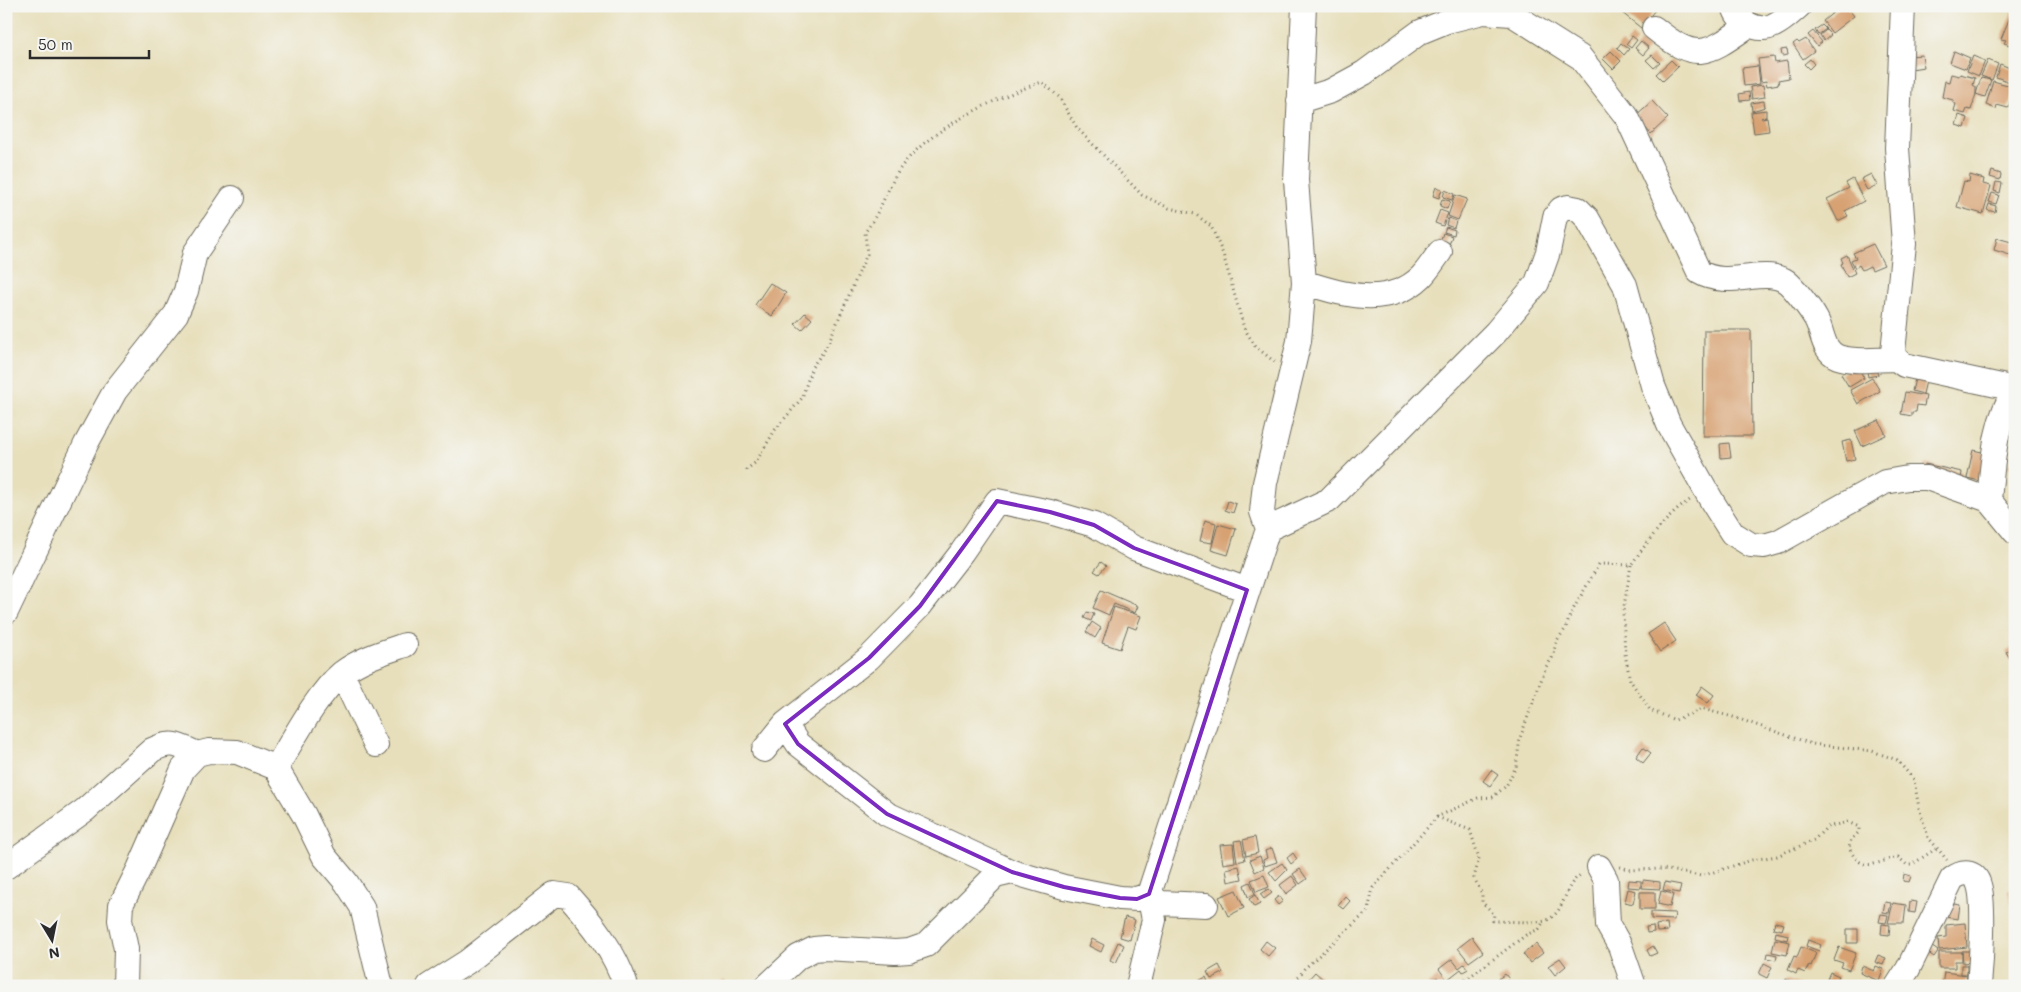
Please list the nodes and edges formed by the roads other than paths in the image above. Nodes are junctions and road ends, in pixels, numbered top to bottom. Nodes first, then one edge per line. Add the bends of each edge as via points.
1 (1304, 6) edge
2 (1734, 6) edge
3 (1799, 6) edge
4 (1903, 6) edge
5 (1749, 25) junction
6 (1654, 28) dead end
7 (1299, 101) junction
8 (232, 198) dead end
9 (1440, 252) dead end
10 (1304, 282) junction
11 (1896, 360) junction
12 (2015, 390) edge
13 (2001, 510) edge
14 (1268, 529) junction
15 (2015, 532) edge
16 (1247, 590) junction
17 (6, 612) edge
18 (405, 645) dead end
19 (342, 674) junction
20 (785, 724) junction
21 (376, 745) dead end
22 (764, 750) dead end
23 (197, 754) junction
24 (276, 768) junction
25 (6, 867) edge
26 (1599, 867) road end
27 (1012, 872) junction
28 (1149, 894) junction
29 (1206, 905) dead end
30 (125, 986) edge
31 (381, 986) edge
32 (430, 986) edge
33 (626, 986) edge
34 (767, 986) edge
35 (1138, 986) edge
36 (1634, 986) edge
37 (1897, 986) edge
38 (1979, 986) edge

1 - 7 street
2 - 5 street via 1736,16
3 - 5 street via 1772,26
4 - 11 street via 1897,148 1904,244 1894,352
5 - 6 street via 1717,47 1696,52 1676,45
7 - 10 street via 1296,180
7 - 11 street via 1331,91 1364,73 1420,32 1446,21 1483,12 1512,14 1580,57 1627,116 1699,272 1710,279 1777,277 1787,281 1816,320 1827,349 1838,357
8 - 17 street via 195,253 186,291 176,314 105,409
9 - 10 street via 1421,278 1393,294 1338,293
10 - 14 street via 1299,342 1265,483 1262,512
11 - 12 street via 1904,365
12 - 13 street via 2000,422
13 - 14 street via 1927,478 1885,482 1795,533 1764,546 1751,545 1732,533 1669,425 1653,386 1625,285 1588,218 1578,209 1568,207 1561,209 1555,217 1537,284 1496,332 1335,495
13 - 15 street
14 - 16 street
16 - 20 street via 1134,548 1094,525 997,501 920,606 869,658
16 - 28 street
18 - 19 street via 366,660
19 - 21 street
19 - 24 street via 304,721
20 - 22 street
20 - 27 street via 798,744 887,814
23 - 24 street via 237,752
23 - 25 street via 174,744 152,750 85,810
23 - 30 street via 182,769 121,905 120,920 126,950
24 - 31 street via 324,856 362,907
26 - 36 street via 1606,880 1608,925 1620,946
27 - 28 street via 1120,898 1137,899
27 - 34 street via 995,876 926,945 894,952 814,949 798,957
28 - 29 street via 1160,903
28 - 35 street via 1154,920
32 - 33 street via 467,962 554,894 562,894 568,896 598,930 619,964
37 - 38 street via 1945,892 1958,874 1972,874 1981,894

